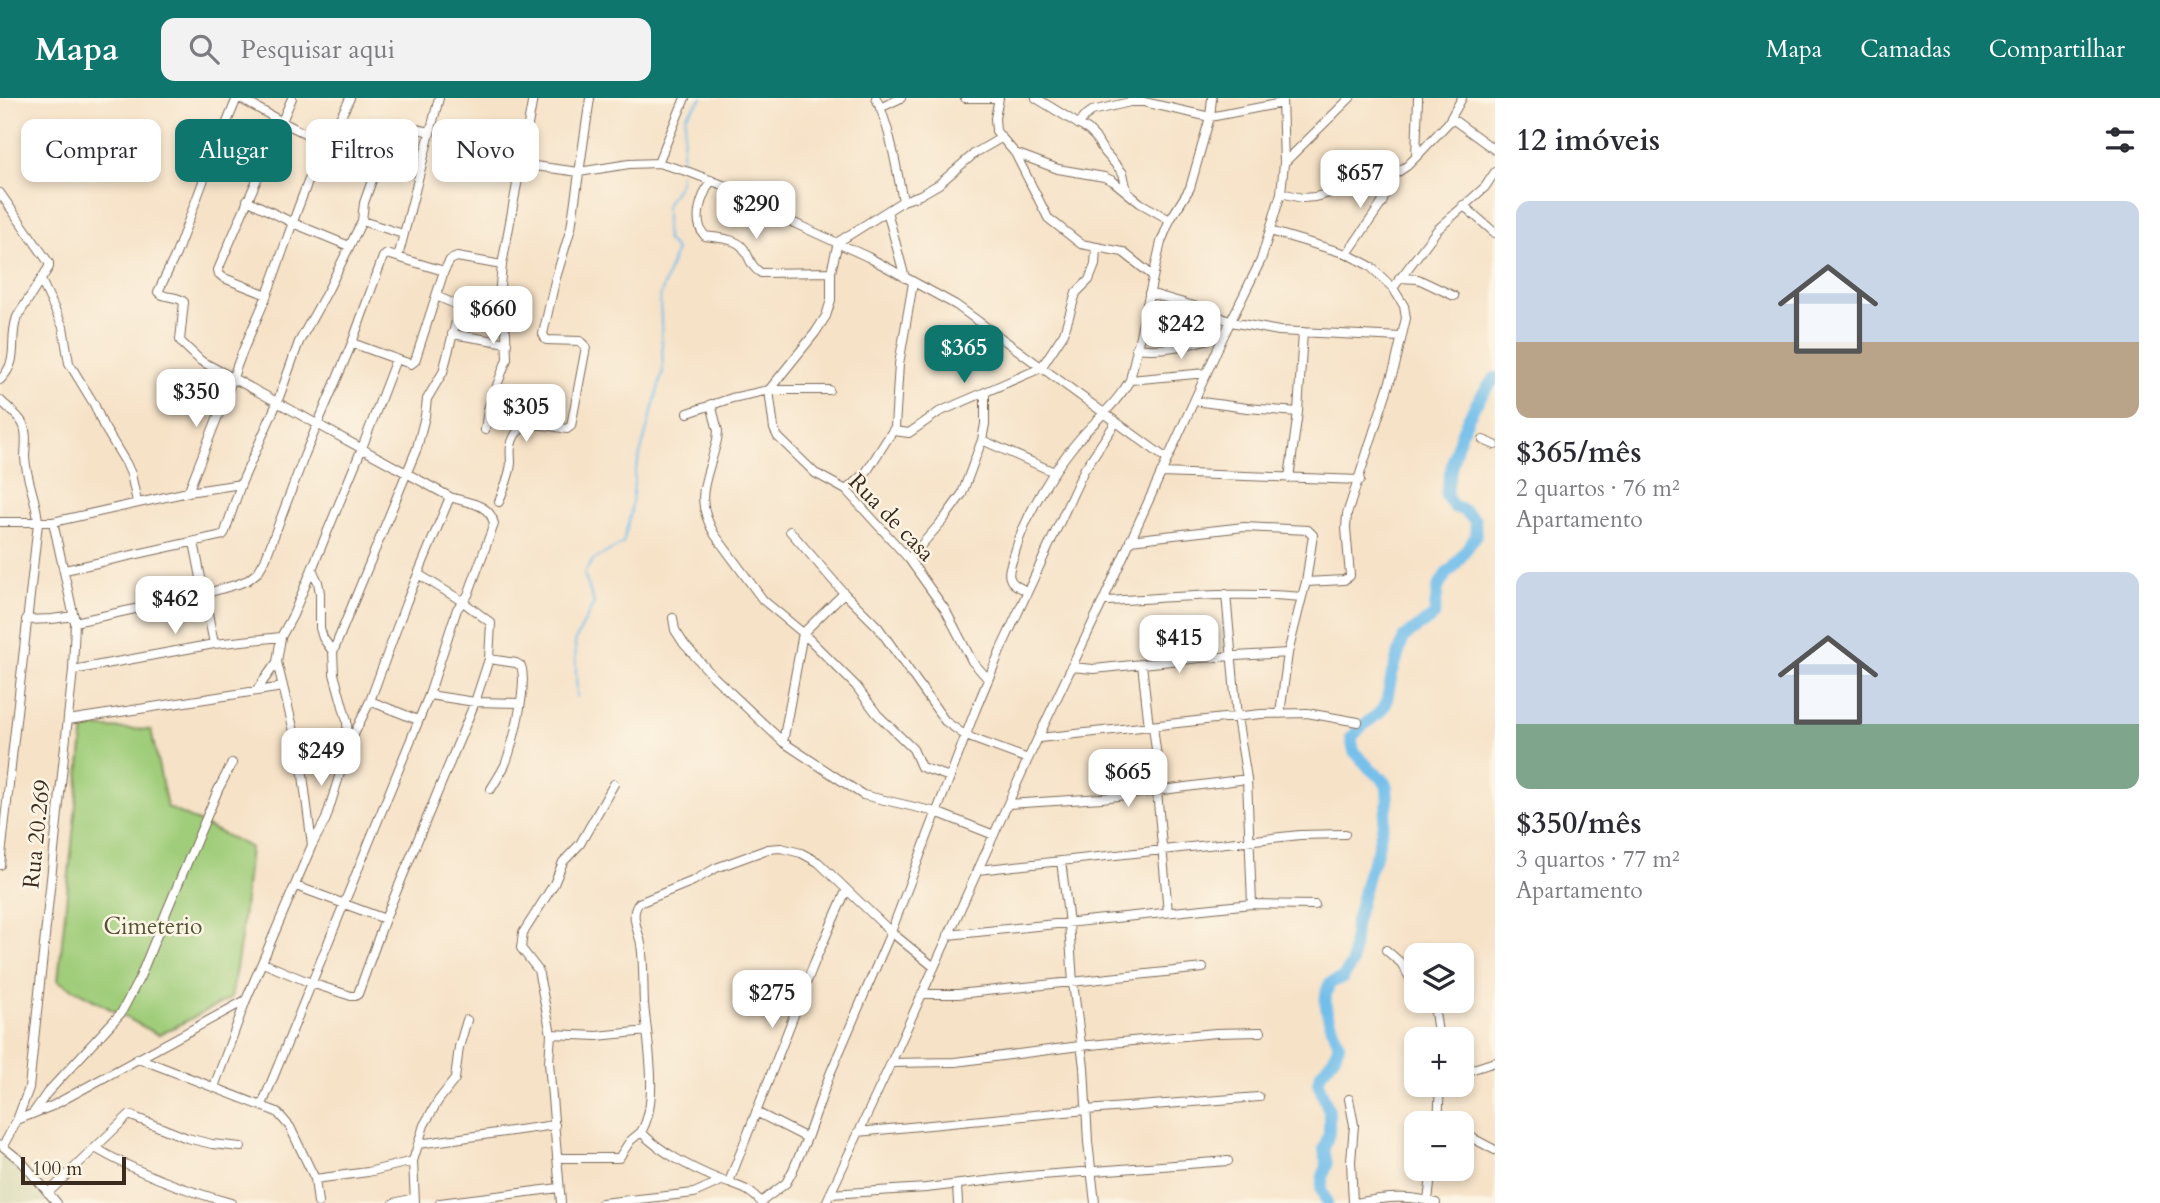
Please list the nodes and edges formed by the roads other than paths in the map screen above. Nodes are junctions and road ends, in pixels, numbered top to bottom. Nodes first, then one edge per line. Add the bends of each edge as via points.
1 (292, 98) edge
2 (350, 98) edge
3 (439, 98) edge
4 (533, 98) edge
5 (590, 98) edge
6 (685, 98) edge
7 (876, 98) edge
8 (901, 98) edge
9 (965, 98) edge
10 (998, 98) edge
11 (1212, 98) edge
12 (1350, 98) edge
13 (1418, 98) edge
14 (1462, 98) edge
15 (236, 99) edge
16 (1041, 99) edge
17 (1282, 100) edge
18 (880, 108) junction
19 (1210, 117) junction
20 (1451, 118) junction
21 (280, 119) edge
22 (282, 119) edge
23 (341, 119) edge
24 (529, 119) edge
25 (1079, 125) junction
26 (418, 131) edge
27 (430, 132) junction
28 (1001, 138) junction
29 (1495, 149) edge
30 (1015, 153) junction
31 (1416, 157) junction
32 (658, 163) junction
33 (1284, 163) junction
34 (539, 167) edge
35 (579, 172) junction
36 (1495, 172) edge
37 (1392, 176) junction
38 (711, 180) junction
39 (255, 182) edge
40 (309, 182) edge
41 (371, 182) edge
42 (517, 182) edge
43 (1128, 191) junction
44 (0, 193) edge
45 (1281, 193) junction
46 (247, 200) junction
47 (903, 201) junction
48 (1463, 205) junction
49 (887, 211) junction
50 (1170, 220) junction
51 (362, 221) junction
52 (293, 223) junction
53 (1269, 232) junction
54 (1495, 233) edge
55 (403, 234) junction
56 (838, 242) junction
57 (349, 246) junction
58 (1096, 248) junction
59 (1347, 254) junction
60 (398, 257) junction
61 (502, 265) junction
62 (444, 271) junction
63 (831, 272) junction
64 (1153, 276) junction
65 (905, 278) junction
66 (1399, 278) junction
67 (41, 280) junction
68 (913, 283) junction
69 (1393, 288) junction
70 (1149, 293) junction
71 (267, 295) junction
72 (436, 296) junction
73 (1454, 296) dead end
74 (1231, 323) junction
75 (1303, 332) junction
76 (452, 334) junction
77 (1224, 335) junction
78 (1401, 337) junction
79 (352, 343) junction
80 (507, 343) junction
81 (1136, 348) junction
82 (396, 359) junction
83 (1041, 368) junction
84 (1206, 373) junction
85 (233, 378) junction
86 (0, 380) edge
87 (1130, 380) junction
88 (769, 390) junction
89 (829, 390) dead end
90 (985, 392) junction
91 (0, 400) edge
92 (1194, 401) junction
93 (277, 403) junction
94 (711, 404) junction
95 (1298, 412) junction
96 (688, 413) dead end
97 (1105, 414) junction
98 (1116, 422) junction
99 (318, 426) junction
100 (485, 430) dead end
101 (894, 431) junction
102 (982, 440) junction
103 (1483, 440) dead end
104 (1495, 445) edge
105 (362, 448) junction
106 (1167, 459) junction
107 (1054, 472) junction
108 (406, 473) junction
109 (1161, 473) junction
110 (1289, 478) junction
111 (1360, 480) junction
112 (242, 484) junction
113 (846, 490) junction
114 (188, 492) junction
115 (450, 497) junction
116 (137, 502) junction
117 (499, 502) dead end
118 (0, 522) edge
119 (53, 522) junction
120 (38, 523) junction
121 (790, 531) dead end
122 (1130, 540) junction
123 (194, 542) junction
124 (909, 559) junction
125 (312, 569) junction
126 (65, 570) junction
127 (418, 574) junction
128 (1306, 582) junction
129 (1027, 591) junction
130 (844, 593) junction
131 (204, 594) junction
132 (1226, 594) junction
133 (1302, 597) junction
134 (462, 601) junction
135 (1103, 601) junction
136 (673, 618) dead end
137 (74, 619) junction
138 (26, 620) junction
139 (803, 633) junction
140 (281, 637) junction
141 (214, 644) junction
142 (333, 652) junction
143 (1288, 653) junction
144 (1231, 656) junction
145 (489, 659) junction
146 (277, 662) junction
147 (1143, 664) junction
148 (1071, 667) junction
149 (73, 670) junction
150 (988, 679) junction
151 (283, 687) junction
152 (256, 691) junction
153 (429, 695) junction
154 (370, 701) junction
155 (475, 702) junction
156 (520, 704) junction
157 (1280, 714) junction
158 (1237, 716) junction
159 (68, 720) junction
160 (418, 720) junction
161 (1358, 722) dead end
162 (1151, 726) junction
163 (965, 736) junction
164 (1038, 738) junction
165 (783, 742) junction
166 (348, 747) junction
167 (1028, 759) junction
168 (232, 763) dead end
169 (950, 777) junction
170 (1247, 779) junction
171 (614, 784) dead end
172 (491, 789) dead end
173 (1159, 791) junction
174 (1008, 804) junction
175 (936, 812) junction
176 (1345, 834) dead end
177 (994, 835) junction
178 (1249, 841) junction
179 (312, 845) junction
180 (1163, 850) junction
181 (1061, 861) junction
182 (0, 865) edge
183 (978, 870) junction
184 (296, 887) junction
185 (846, 891) junction
186 (344, 902) junction
187 (1252, 904) junction
188 (1315, 905) dead end
189 (1168, 912) junction
190 (385, 919) junction
191 (1069, 923) junction
192 (891, 932) junction
193 (948, 935) junction
194 (1386, 950) dead end
195 (263, 963) junction
196 (934, 967) junction
197 (1203, 968) dead end
198 (1404, 969) edge
199 (311, 983) junction
200 (1073, 983) junction
201 (922, 994) junction
202 (246, 1000) junction
203 (467, 1020) dead end
204 (647, 1031) junction
205 (1261, 1032) dead end
206 (551, 1034) junction
207 (1080, 1045) junction
208 (138, 1059) junction
209 (1495, 1062) edge
210 (891, 1063) junction
211 (1474, 1069) edge
212 (214, 1087) junction
213 (1259, 1097) dead end
214 (1349, 1099) dead end
215 (262, 1105) junction
216 (1086, 1110) junction
217 (756, 1112) junction
218 (33, 1114) junction
219 (17, 1120) junction
220 (555, 1125) junction
221 (642, 1132) junction
222 (858, 1132) junction
223 (807, 1138) junction
224 (1474, 1139) edge
225 (418, 1144) junction
226 (1, 1145) edge
227 (241, 1147) dead end
228 (94, 1148) junction
229 (1495, 1150) edge
230 (558, 1158) junction
231 (413, 1160) junction
232 (1228, 1161) dead end
233 (1092, 1172) junction
234 (315, 1179) junction
235 (724, 1181) junction
236 (1432, 1181) edge
237 (957, 1185) junction
238 (559, 1188) junction
239 (48, 1193) junction
240 (830, 1194) junction
241 (415, 1200) edge
242 (677, 1200) edge
243 (761, 1202) edge
244 (1432, 1202) edge
245 (57, 1203) edge
246 (231, 1203) edge
247 (318, 1203) edge
248 (394, 1203) edge
249 (440, 1203) edge
250 (561, 1203) edge
251 (602, 1203) edge
252 (826, 1203) edge
253 (958, 1203) edge
254 (1095, 1203) edge
255 (1354, 1203) edge

1 - 22 street
2 - 23 street
3 - 27 street
4 - 24 street
5 - 35 street
6 - 32 street
7 - 18 street
8 - 18 street
9 - 10 street
10 - 28 street via 995,118
11 - 19 street
12 - 33 street
13 - 31 street
14 - 20 street
15 - 21 street
15 - 85 street via 158,292 184,302 182,343 201,361
16 - 25 street
17 - 19 street
17 - 33 street
18 - 47 street
19 - 25 street via 1130,102 1092,110
19 - 50 street via 1190,188
20 - 29 street
20 - 31 street
25 - 43 street via 1095,137 1123,173
26 - 27 street
27 - 55 street
28 - 30 street
28 - 47 street via 939,184
30 - 43 street via 1058,169 1104,177
30 - 58 street via 1048,218 1081,244
31 - 37 street
32 - 35 street
32 - 38 street
33 - 45 street
34 - 35 street
35 - 117 street via 571,228 543,334 546,340 580,341 586,347 572,426 532,424 514,435 511,465
36 - 48 street
37 - 45 street via 1308,198
37 - 59 street via 1382,203
38 - 56 street
38 - 63 street via 699,212 705,236 741,245 761,273
39 - 46 street
40 - 52 street
41 - 51 street
42 - 61 street
43 - 50 street
44 - 67 street via 49,263
45 - 53 street
46 - 52 street
46 - 71 street via 218,270 223,278
47 - 49 street
48 - 54 street
48 - 66 street
49 - 56 street
49 - 65 street
50 - 64 street
51 - 55 street
51 - 57 street
52 - 57 street
52 - 71 street
53 - 59 street
53 - 74 street
55 - 60 street
56 - 63 street
56 - 65 street
57 - 93 street via 299,342
58 - 64 street via 1122,252
58 - 83 street via 1089,280 1076,293 1064,333
59 - 69 street via 1370,266
60 - 62 street
60 - 79 street via 383,257
61 - 62 street via 457,257
61 - 80 street via 498,307
62 - 72 street
63 - 88 street via 826,316
64 - 70 street
65 - 68 street
66 - 69 street
66 - 73 street via 1418,279
67 - 86 street via 16,317 12,363
67 - 116 street via 63,327 69,363 126,463
68 - 83 street via 956,305
68 - 101 street via 898,364
69 - 78 street via 1406,318
70 - 74 street via 1201,307
70 - 81 street
71 - 85 street
72 - 76 street via 458,307
72 - 82 street via 415,361
74 - 75 street
74 - 77 street
75 - 78 street
75 - 95 street
76 - 80 street
76 - 108 street via 441,379 429,394
77 - 81 street via 1164,350
77 - 84 street
78 - 111 street
79 - 82 street
79 - 99 street
80 - 100 street via 507,364 488,408
81 - 87 street
82 - 105 street
83 - 90 street
83 - 97 street
84 - 87 street
84 - 92 street
85 - 93 street
85 - 114 street
87 - 97 street
88 - 89 street
88 - 94 street
88 - 113 street, Rua de casa via 774,429 781,441 815,473
90 - 101 street via 939,412 909,433
90 - 102 street
91 - 120 street via 23,425
92 - 95 street
92 - 106 street
93 - 99 street
93 - 112 street
94 - 96 street
94 - 139 street via 718,440 702,489 709,524 763,600
95 - 110 street
97 - 98 street
97 - 107 street
98 - 106 street
98 - 129 street via 1084,470
99 - 105 street
99 - 131 street via 258,572 248,580
101 - 113 street via 867,471
102 - 107 street
102 - 124 street via 956,504
103 - 104 street
105 - 108 street
105 - 125 street
106 - 109 street
107 - 129 street via 1027,522 1009,571 1013,583
108 - 115 street
108 - 142 street
109 - 110 street
109 - 122 street
110 - 111 street
111 - 128 street via 1347,514 1350,576
112 - 114 street
112 - 123 street via 225,532
113 - 124 street, Rua de casa
114 - 116 street
115 - 127 street
115 - 134 street via 486,508 494,524
116 - 119 street
118 - 120 street
119 - 120 street
119 - 126 street, Rua 20.269
120 - 138 street
121 - 130 street
122 - 128 street via 1244,527 1308,530 1313,535
122 - 135 street
123 - 126 street
123 - 131 street
124 - 150 street, Rua de casa
125 - 140 street
125 - 142 street via 320,593 320,628
126 - 137 street, Rua 20.269
127 - 134 street
127 - 154 street
128 - 133 street
129 - 150 street
130 - 139 street
130 - 163 street via 878,627 946,721
131 - 137 street
131 - 141 street
132 - 133 street
132 - 135 street
132 - 144 street
133 - 143 street
134 - 145 street via 491,623
134 - 153 street
135 - 148 street
136 - 165 street via 674,630 684,644
137 - 138 street
137 - 149 street, Rua 20.269
138 - 182 street
139 - 165 street
139 - 169 street via 906,741 921,766
140 - 141 street
140 - 146 street
141 - 149 street
142 - 166 street
143 - 144 street
143 - 157 street
144 - 147 street
144 - 158 street
145 - 155 street
145 - 156 street via 521,666
146 - 151 street
146 - 152 street
147 - 148 street
147 - 162 street
148 - 164 street
149 - 159 street, Rua 20.269
150 - 163 street
151 - 152 street
151 - 179 street via 301,760
152 - 159 street
153 - 155 street
153 - 160 street
154 - 160 street
154 - 166 street
155 - 156 street
155 - 190 street
156 - 172 street via 510,750
157 - 158 street
157 - 161 street via 1307,713
158 - 162 street
158 - 170 street
159 - 219 street, Rua 20.269 via 29,1088
160 - 186 street
162 - 164 street
162 - 173 street
163 - 167 street
163 - 169 street
164 - 167 street
165 - 175 street via 863,795
166 - 179 street via 326,819
167 - 174 street
168 - 218 street via 121,1013
169 - 175 street
170 - 173 street
170 - 178 street
171 - 206 street via 523,933 521,948 538,970
173 - 174 street
173 - 180 street
174 - 177 street
175 - 177 street
175 - 192 street
176 - 178 street
177 - 183 street
178 - 180 street
178 - 187 street
179 - 184 street
180 - 181 street
180 - 189 street
181 - 183 street
181 - 191 street
183 - 193 street
184 - 186 street
184 - 195 street
185 - 192 street
185 - 204 street via 812,857 775,848 706,872 639,903 634,912
185 - 217 street
186 - 190 street
186 - 199 street
187 - 188 street
187 - 189 street
189 - 191 street
190 - 199 street via 358,994 351,996
191 - 193 street
191 - 200 street
192 - 196 street
192 - 223 street
193 - 196 street
194 - 198 street
195 - 199 street
195 - 202 street
196 - 201 street
197 - 200 street
199 - 215 street
200 - 201 street
200 - 207 street
201 - 210 street
202 - 208 street
202 - 212 street
203 - 225 street via 455,1079 424,1125
204 - 206 street
204 - 221 street via 650,1098
205 - 207 street
206 - 220 street
207 - 210 street via 955,1062
207 - 216 street
208 - 212 street
208 - 218 street
209 - 211 street
210 - 222 street
212 - 215 street
213 - 216 street
214 - 255 street via 1354,1125
215 - 234 street via 285,1119
216 - 222 street
216 - 233 street
217 - 223 street
217 - 235 street
218 - 219 street
219 - 226 street, Rua 20.269
220 - 225 street
220 - 230 street
221 - 230 street via 618,1158
221 - 235 street via 659,1148
222 - 240 street
223 - 243 street via 786,1183
224 - 229 street
225 - 231 street
226 - 239 street
227 - 228 street via 187,1138 129,1115
228 - 239 street
228 - 246 street via 129,1168
230 - 238 street
231 - 234 street
231 - 241 street
232 - 233 street
233 - 237 street
233 - 254 street
234 - 247 street
235 - 242 street
235 - 243 street via 751,1192
236 - 244 street
237 - 240 street
237 - 253 street
238 - 249 street
238 - 250 street
239 - 245 street
240 - 252 street
241 - 248 street
242 - 251 street
244 - 255 street via 1385,1197

